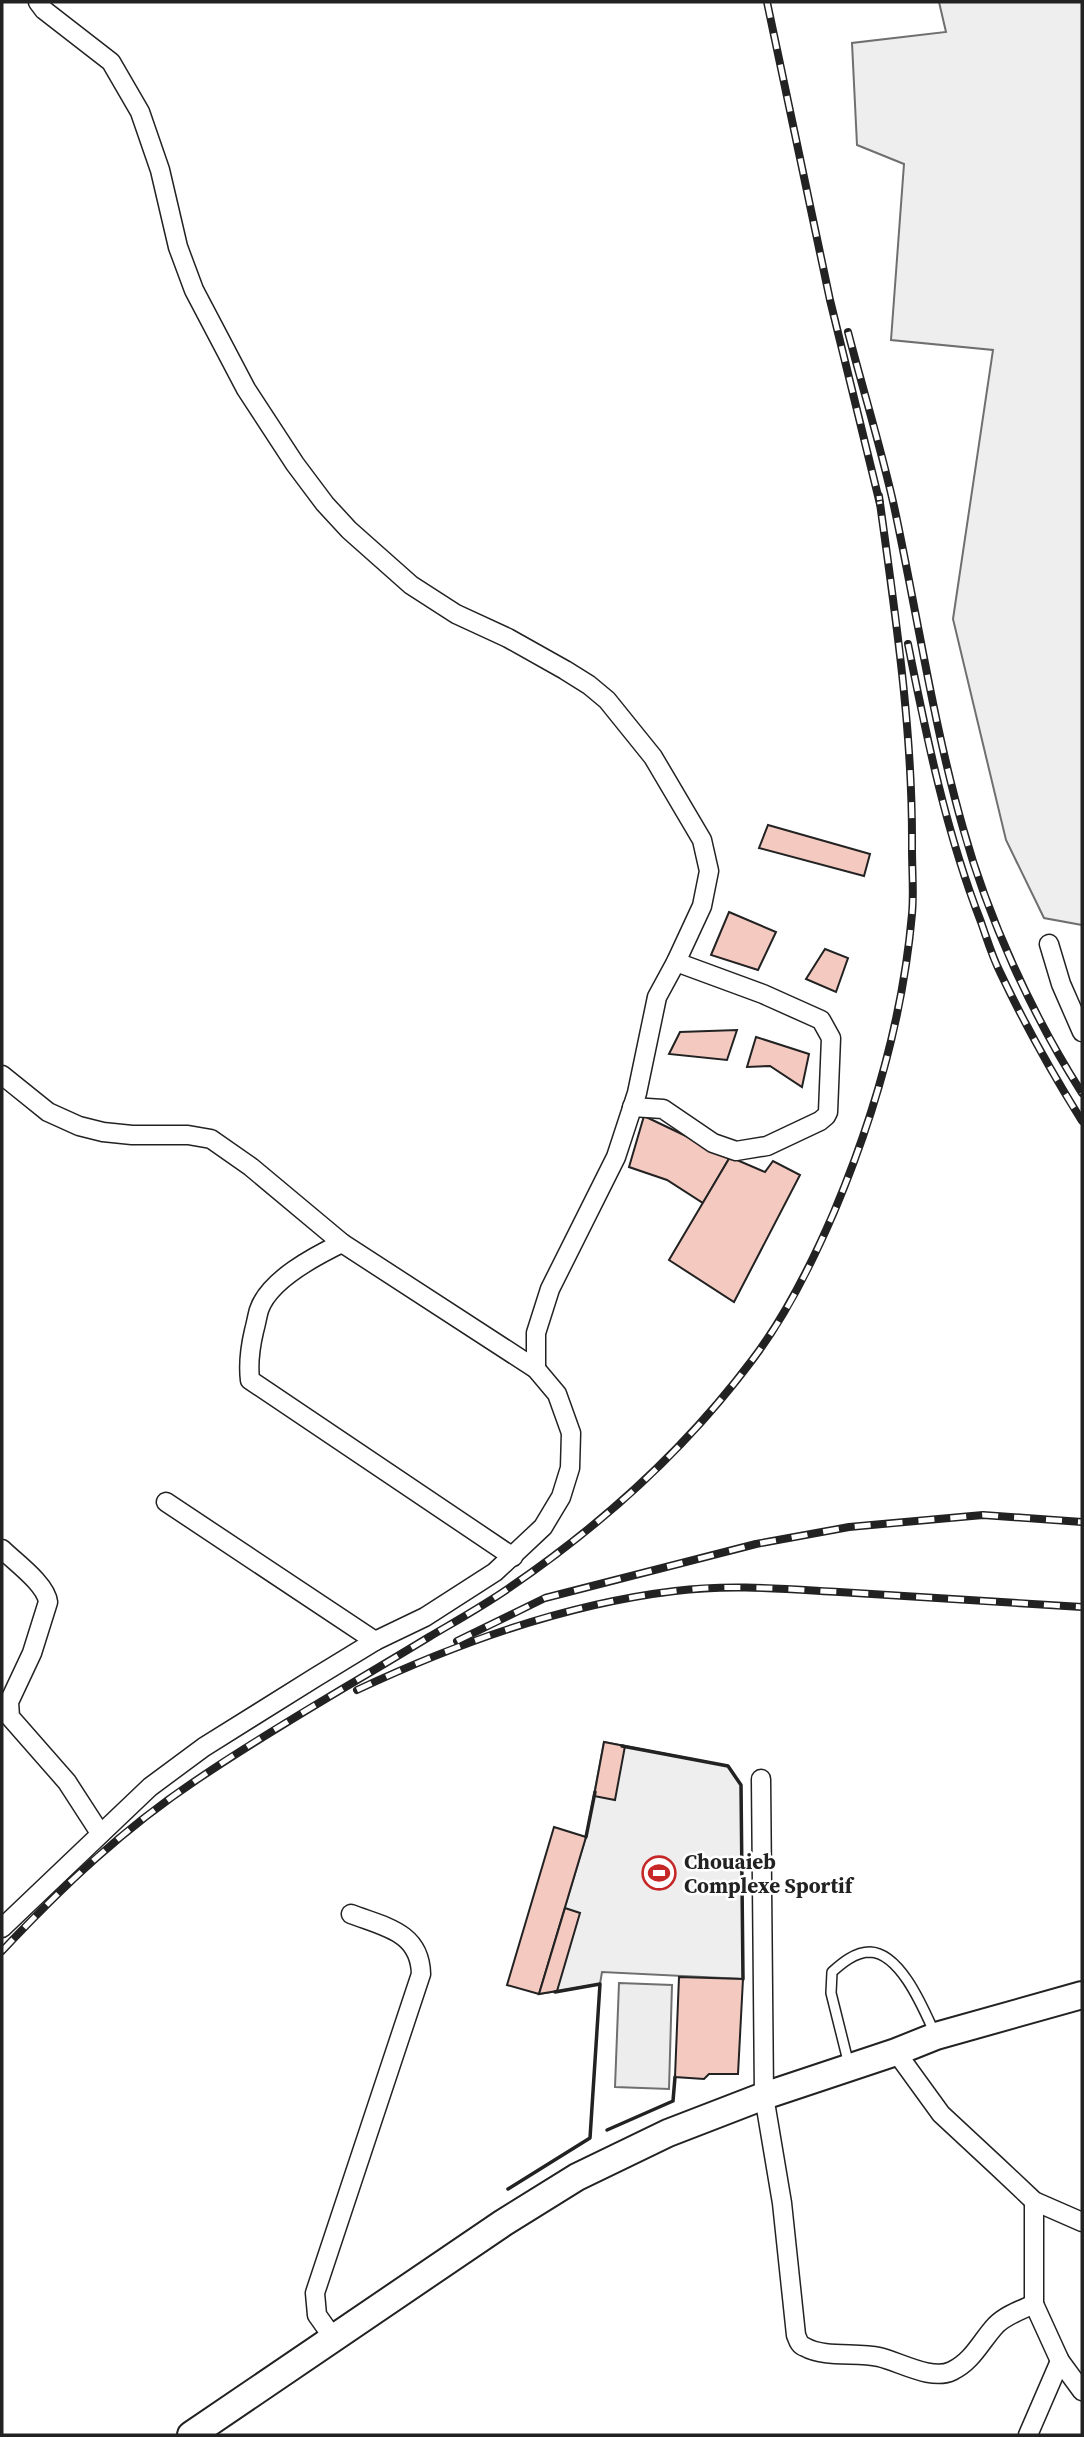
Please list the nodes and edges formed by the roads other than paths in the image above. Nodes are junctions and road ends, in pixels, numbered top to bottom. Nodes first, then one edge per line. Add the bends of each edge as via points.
1 (38, 2) edge
2 (1049, 944) dead end
3 (676, 962) junction
4 (1082, 1032) edge
5 (2, 1075) edge
6 (632, 1107) junction
7 (342, 1243) junction
8 (536, 1369) junction
9 (166, 1502) dead end
10 (2, 1549) edge
11 (513, 1558) junction
12 (375, 1642) junction
13 (761, 1779) dead end
14 (100, 1833) junction
15 (352, 1914) dead end
16 (2, 1928) edge
17 (1082, 1996) edge
18 (936, 2036) junction
19 (897, 2052) junction
20 (850, 2068) junction
21 (764, 2096) junction
22 (1034, 2201) junction
23 (1082, 2222) edge
24 (1034, 2304) junction
25 (334, 2339) junction
26 (1060, 2361) junction
27 (1082, 2392) edge
28 (191, 2435) edge
29 (1028, 2435) edge

1 - 3 street via 111,62 140,112 194,290 246,389 325,504 411,585 589,685 653,757 702,840 709,871 702,906
2 - 4 street
3 - 6 street via 657,997
3 - 6 street via 821,1020 831,1038 828,1112 820,1121 767,1146 736,1151 713,1143 663,1109
5 - 7 street via 48,1112 79,1126 132,1135 211,1139
6 - 8 street via 616,1157 550,1289 536,1333
7 - 8 street
7 - 11 street via 307,1260 278,1283 260,1308 250,1347 250,1380
8 - 11 street via 558,1394 571,1433 570,1468 561,1497 543,1527
9 - 12 street
10 - 14 street via 48,1595 32,1653 9,1702 10,1717 67,1782
11 - 12 street via 425,1617
12 - 14 street via 204,1746 149,1787
13 - 21 street
14 - 16 street
15 - 25 street via 407,1938 416,1949 421,1974 315,2293 317,2315
17 - 18 main road
18 - 19 main road
18 - 20 lane via 914,1991 891,1961 870,1952 848,1958 832,1972 831,1993
19 - 20 main road
19 - 22 street via 941,2114
20 - 21 main road
21 - 24 street via 800,2344 825,2352 866,2354 927,2372 950,2372 969,2360 997,2324
21 - 25 main road via 668,2133 577,2178
22 - 23 street
22 - 24 street
24 - 26 street
25 - 28 main road
26 - 27 street
26 - 29 street

